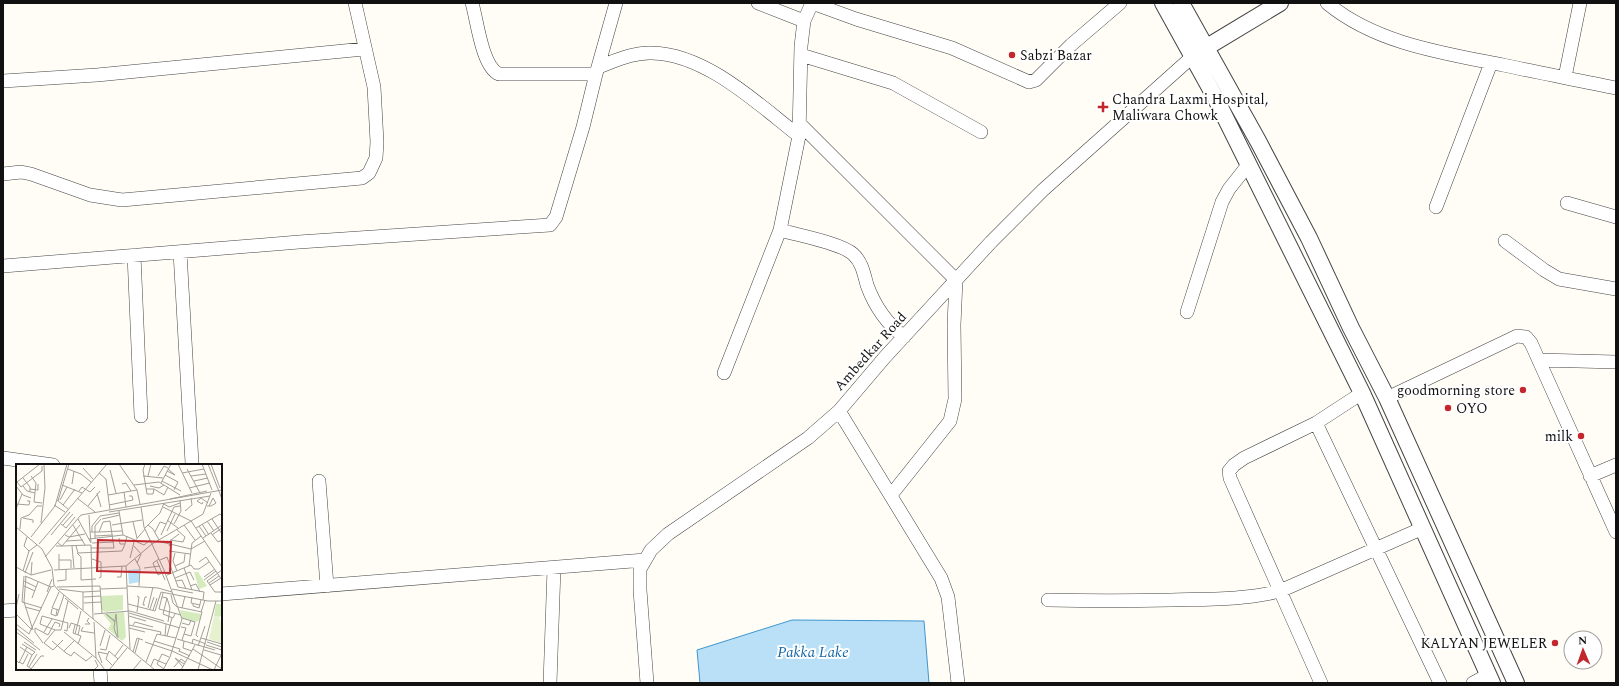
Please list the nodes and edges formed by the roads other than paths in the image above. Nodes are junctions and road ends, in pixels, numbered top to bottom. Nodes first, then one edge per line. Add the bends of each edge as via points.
1 (355, 3) edge
2 (472, 3) edge
3 (616, 3) edge
4 (758, 3) edge
5 (1120, 3) edge
6 (1163, 3) edge
7 (1182, 3) edge
8 (1280, 3) edge
9 (1327, 3) edge
10 (1580, 3) edge
11 (804, 21) junction
12 (1206, 48) junction
13 (364, 49) junction
14 (800, 55) junction
15 (1192, 57) junction
16 (1491, 63) junction
17 (597, 70) junction
18 (1565, 78) junction
19 (3, 81) edge
20 (1616, 88) edge
21 (799, 129) junction
22 (981, 132) dead end
23 (1248, 165) junction
24 (3, 174) edge
25 (1567, 203) dead end
26 (1436, 207) dead end
27 (1616, 216) edge
28 (780, 230) junction
29 (1504, 241) dead end
30 (180, 252) junction
31 (134, 256) junction
32 (3, 266) edge
33 (956, 280) junction
34 (1616, 289) edge
35 (1186, 312) dead end
36 (904, 337) junction
37 (1538, 360) junction
38 (1616, 362) edge
39 (724, 374) dead end
40 (1362, 393) junction
41 (1387, 398) junction
42 (839, 411) junction
43 (141, 416) dead end
44 (1316, 423) junction
45 (3, 458) edge
46 (192, 463) dead end
47 (46, 464) edge
48 (1616, 465) edge
49 (1590, 476) junction
50 (319, 481) dead end
51 (891, 495) junction
52 (1423, 528) junction
53 (1616, 532) edge
54 (1376, 550) junction
55 (645, 560) junction
56 (554, 568) junction
57 (327, 586) junction
58 (1280, 591) junction
59 (222, 594) edge
60 (1048, 600) dead end
61 (16, 610) edge
62 (3, 611) edge
63 (100, 670) edge
64 (1490, 679) edge
65 (101, 683) edge
66 (550, 683) edge
67 (647, 683) edge
68 (958, 683) edge
69 (1321, 683) edge
70 (1440, 683) edge
71 (1473, 683) edge
72 (1516, 683) edge

1 - 13 street
2 - 17 street via 486,58 499,74
3 - 17 street
4 - 11 street
5 - 11 street via 1070,46 1036,80 1029,82 952,48 812,3
6 - 15 street
7 - 12 street
8 - 12 street
9 - 16 street via 1342,16 1401,42
10 - 18 street
11 - 14 street
12 - 15 street
12 - 41 street via 1286,192
13 - 19 street via 97,75
13 - 24 street via 374,87 377,142 376,158 369,173 362,178 122,200 90,195 31,174
14 - 21 street
14 - 22 street via 893,83
15 - 23 street via 1215,97
15 - 33 street, Ambedkar Road via 1043,190
16 - 18 street
16 - 26 street
17 - 21 street via 636,54 650,53 684,59 699,65
17 - 30 street via 583,127 554,221 550,225
18 - 20 street
21 - 28 street
21 - 33 street
23 - 35 street via 1222,202
23 - 40 street
25 - 27 street
28 - 36 street via 840,247 853,254 862,268 880,314
28 - 39 street
29 - 34 street via 1559,279
30 - 31 street
30 - 46 street
31 - 32 street
31 - 43 street
33 - 36 street, Ambedkar Road
33 - 51 street via 955,399 950,421
36 - 42 street, Ambedkar Road
37 - 38 street
37 - 41 street via 1532,342 1526,337 1517,336
37 - 49 street
40 - 44 street
40 - 52 street
41 - 72 street
42 - 51 street
42 - 55 street, Ambedkar Road via 808,438 668,534 650,550
44 - 54 street
44 - 58 street via 1244,458 1229,470 1230,478
45 - 47 street
48 - 49 street
49 - 53 street
50 - 57 street
51 - 68 street via 941,578 948,597
52 - 54 street
52 - 64 street
54 - 58 street
54 - 70 street
55 - 56 street
55 - 67 street, Ambedkar Road via 640,569 640,590
56 - 57 street
56 - 66 street
57 - 59 street
58 - 60 street via 1223,599
58 - 69 street
61 - 62 street
63 - 65 street
64 - 71 street

